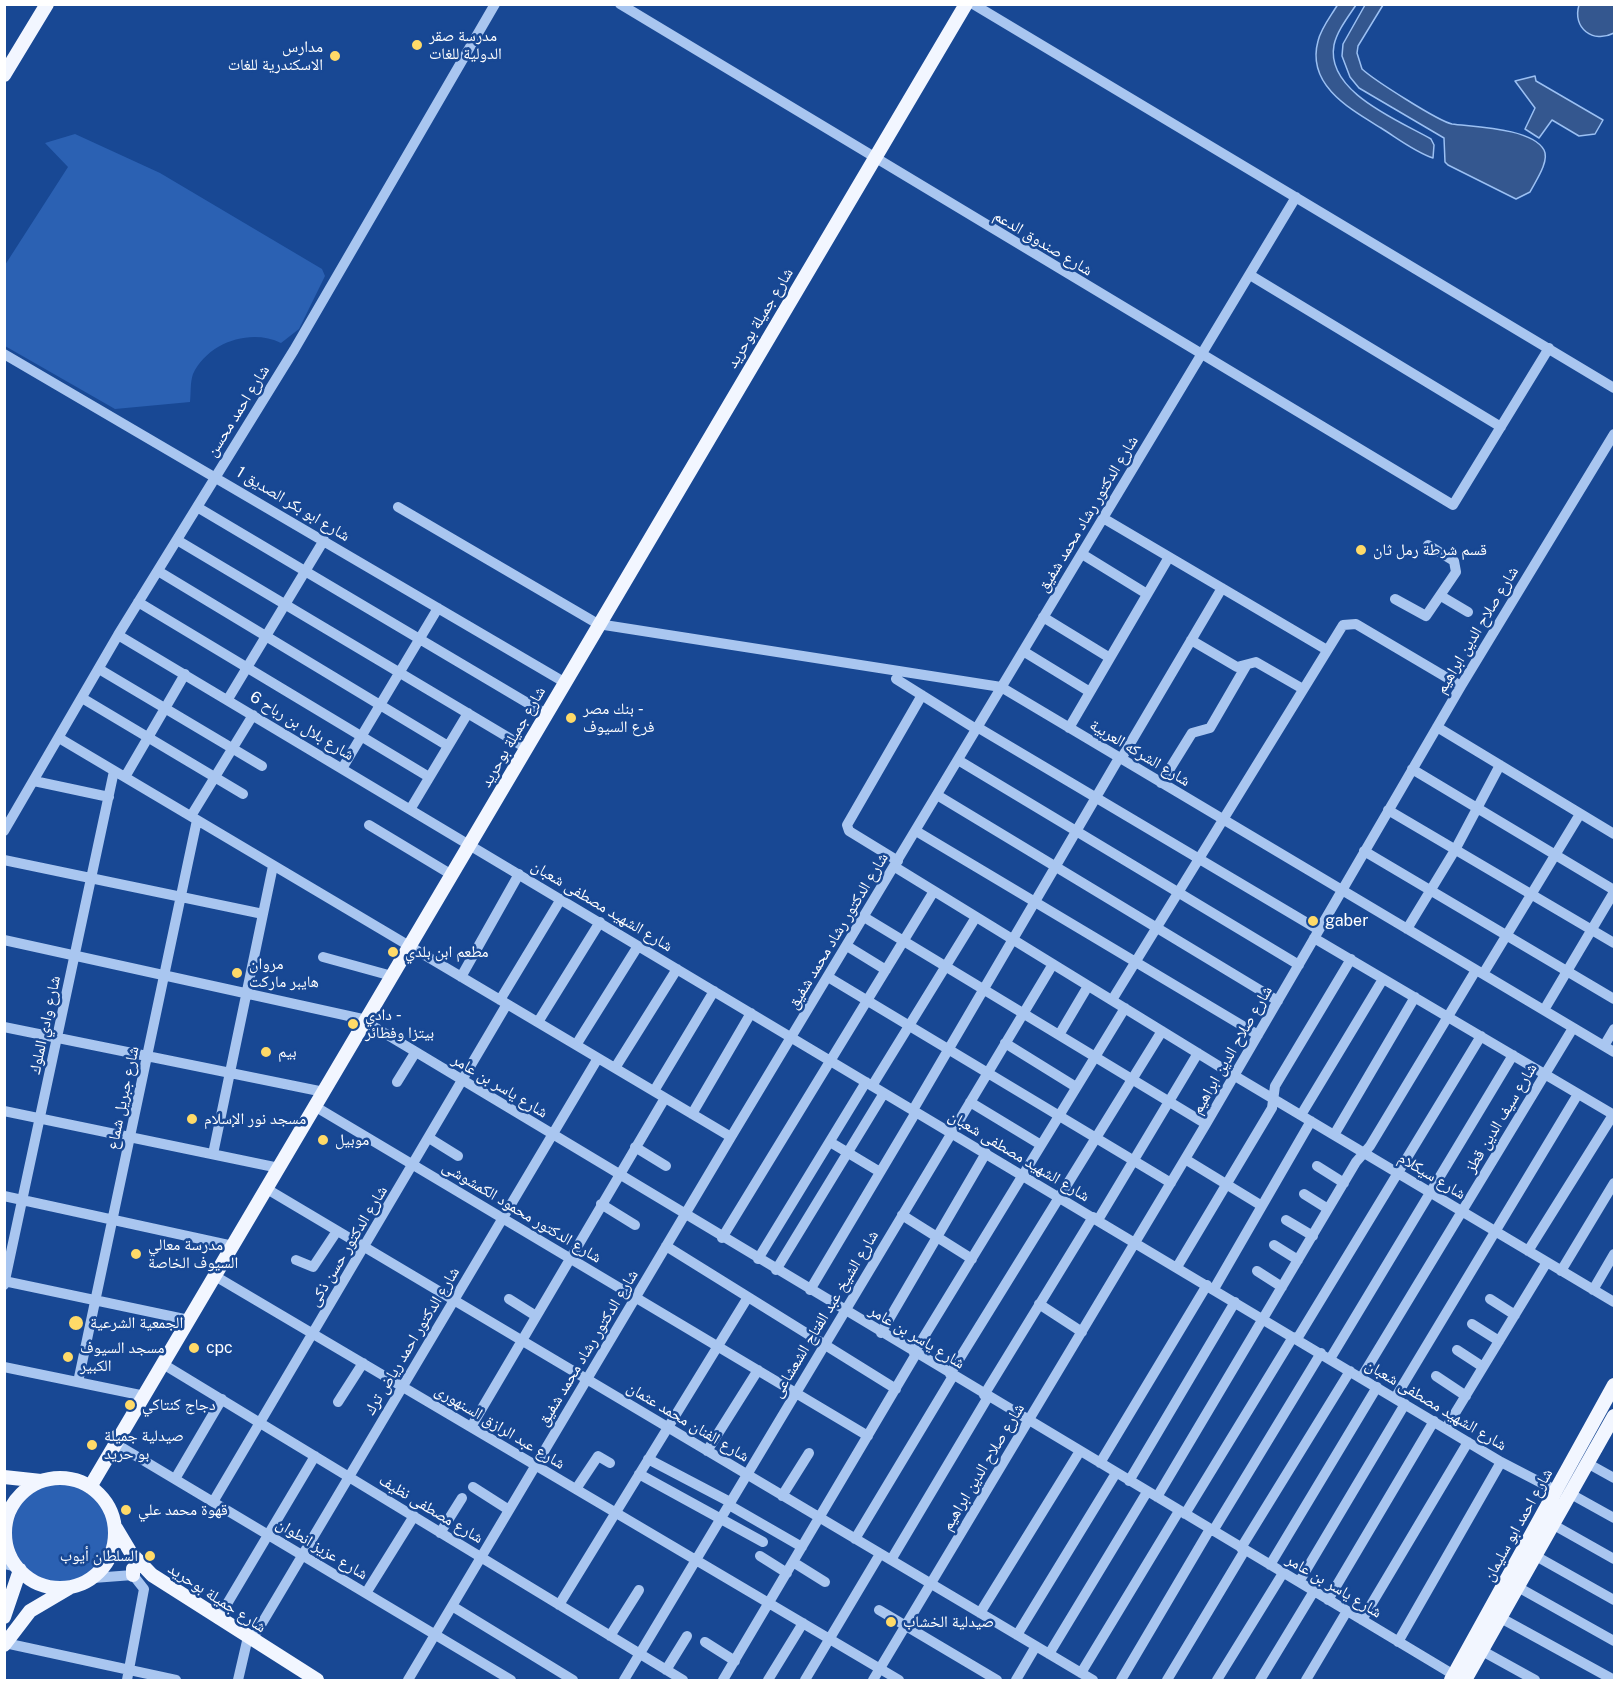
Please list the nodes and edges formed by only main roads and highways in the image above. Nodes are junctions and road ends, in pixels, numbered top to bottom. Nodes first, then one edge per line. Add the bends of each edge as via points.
1 (47, 4) edge
2 (966, 4) edge
3 (4, 75) edge
4 (1614, 1385) edge
5 (1614, 1416) edge
6 (1610, 1432) edge
7 (1592, 1439) junction
8 (4, 1477) edge
9 (43, 1481) junction
10 (90, 1487) junction
11 (115, 1526) junction
12 (5, 1533) edge
13 (14, 1567) edge
14 (70, 1587) junction
15 (4, 1617) edge
16 (5, 1644) edge
17 (1477, 1648) junction
18 (1457, 1679) edge
19 (318, 1680) edge

1 - 3 main road
2 - 10 main road, شارع جميلة بوحريد
4 - 7 main road, شارع احمد ابو سليمان
5 - 6 main road, شارع احمد ابو سليمان
6 - 7 main road, شارع احمد ابو سليمان
7 - 17 main road, شارع احمد ابو سليمان via 1555,1490
7 - 17 main road, شارع احمد ابو سليمان via 1587,1463 1499,1617
8 - 9 main road
9 - 10 main road via 67,1479
9 - 12 main road via 15,1501
10 - 11 main road via 111,1511
11 - 14 main road via 111,1555 93,1578
11 - 19 main road, شارع جميلة بوحريد via 137,1570
12 - 13 main road
13 - 14 main road via 38,1583
13 - 15 main road
14 - 16 main road via 30,1611
17 - 18 main road, شارع احمد ابو سليمان

